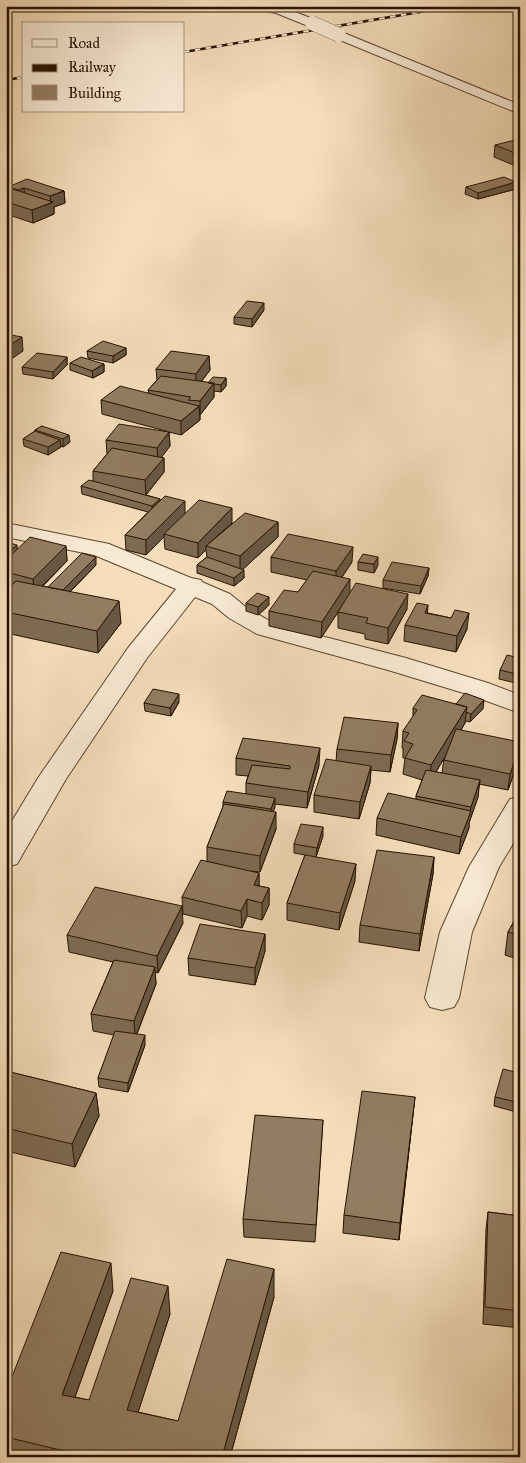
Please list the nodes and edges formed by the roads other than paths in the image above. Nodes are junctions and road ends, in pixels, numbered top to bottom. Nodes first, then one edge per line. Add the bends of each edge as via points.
1 (259, 6) edge
2 (520, 110) edge
3 (6, 530) edge
4 (192, 586) junction
5 (520, 705) edge
6 (520, 806) edge
7 (6, 857) edge
8 (442, 998) dead end

1 - 2 street, bridge via 312,23
3 - 4 street via 101,549
4 - 5 street via 221,599 266,629 397,664
4 - 7 street via 137,653 52,778
6 - 8 street via 484,867 456,932

